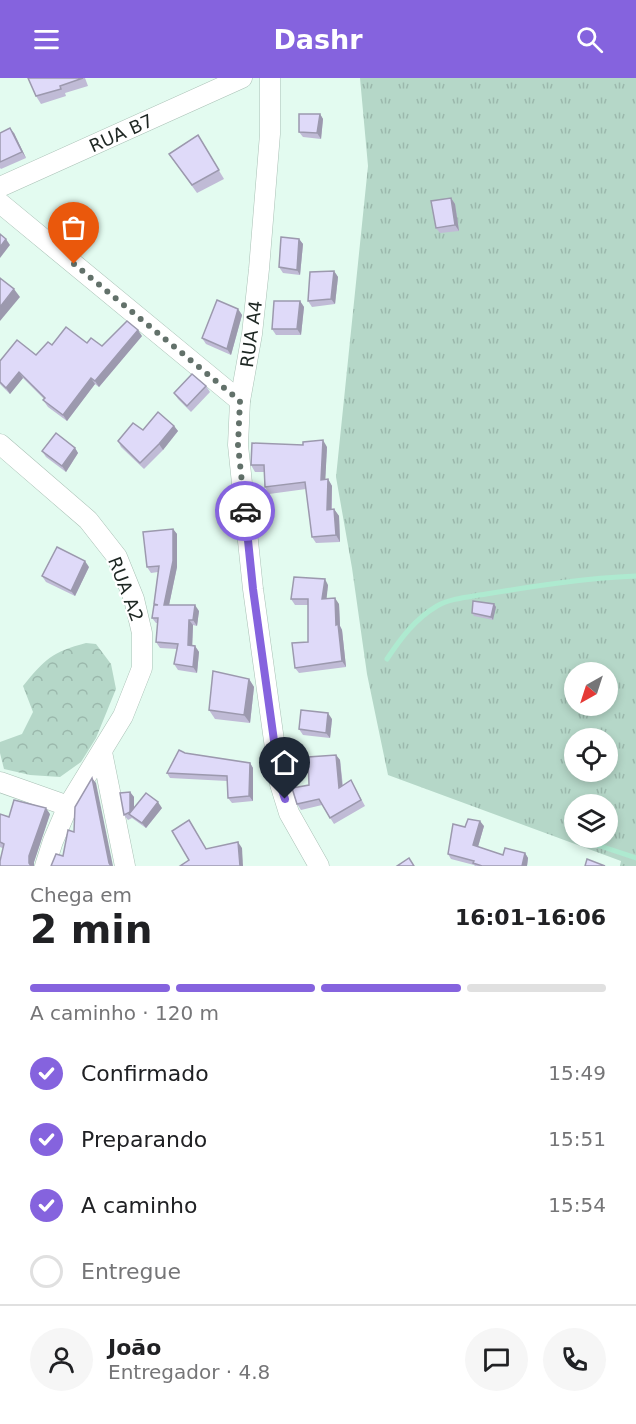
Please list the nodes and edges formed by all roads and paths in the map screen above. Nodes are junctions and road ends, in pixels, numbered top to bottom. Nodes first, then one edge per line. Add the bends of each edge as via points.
1 (242, 78) edge
2 (270, 78) edge
3 (0, 187) edge
4 (0, 203) edge
5 (240, 401) junction
6 (0, 444) edge
7 (102, 752) junction
8 (0, 782) edge
9 (68, 806) junction
10 (45, 866) edge
11 (126, 866) edge
12 (319, 866) edge

1 - 3 street, RUA B7
2 - 5 street, RUA A4 via 270,134 259,269
4 - 5 street
5 - 12 street, RUA A4 via 238,445 253,589 280,784 289,813
6 - 7 street, RUA A2 via 88,520 117,556 134,599 142,633 142,668 123,716
7 - 9 street, RUA A2
7 - 11 street
8 - 9 street
9 - 10 street, RUA A2

